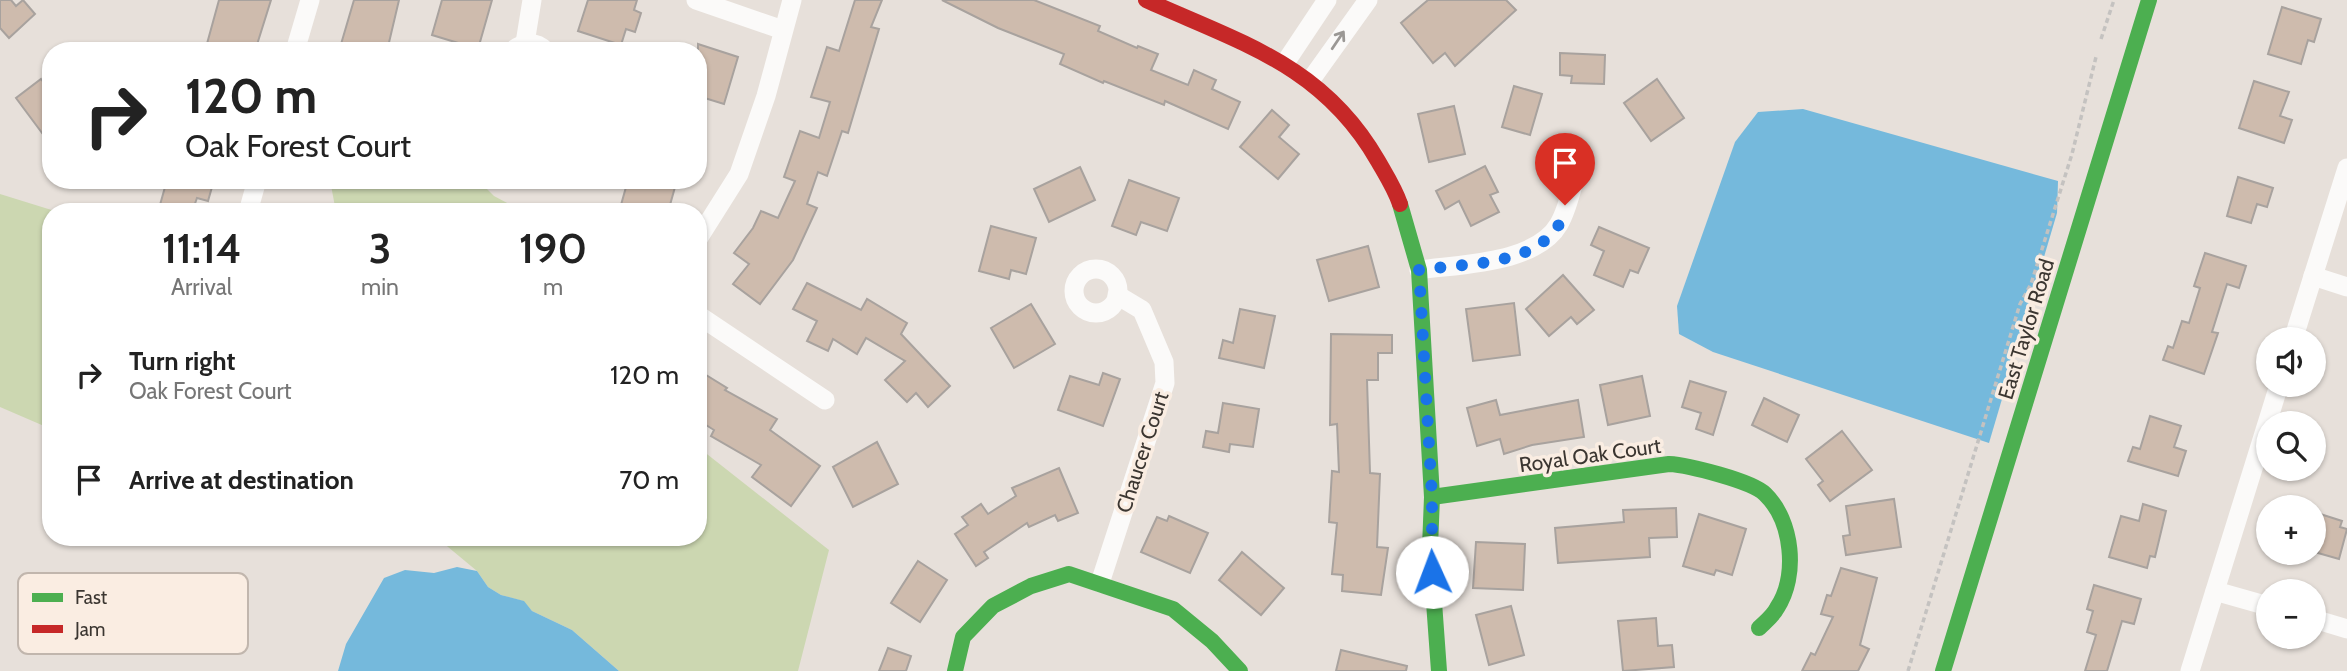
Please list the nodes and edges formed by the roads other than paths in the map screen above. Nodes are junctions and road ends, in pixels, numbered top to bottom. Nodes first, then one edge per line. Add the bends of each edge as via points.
1 (310, 0) edge
2 (532, 0) edge
3 (696, 0) edge
4 (792, 0) edge
5 (1146, 0) edge
6 (1327, 0) edge
7 (1368, 0) edge
8 (2149, 0) edge
9 (783, 30) junction
10 (298, 42) edge
11 (520, 42) edge
12 (1285, 63) junction
13 (1310, 81) junction
14 (1579, 163) dead end
15 (2347, 168) edge
16 (707, 225) edge
17 (1419, 270) junction
18 (2313, 276) junction
19 (2347, 287) edge
20 (1117, 295) dead end
21 (707, 321) edge
22 (2297, 327) edge
23 (2275, 397) edge
24 (825, 400) dead end
25 (1432, 497) junction
26 (1100, 583) junction
27 (2215, 591) junction
28 (2256, 603) edge
29 (2326, 623) edge
30 (1759, 628) dead end
31 (2347, 629) edge
32 (955, 671) edge
33 (1240, 671) edge
34 (1439, 671) edge
35 (1943, 671) edge
36 (2190, 671) edge

1 - 10 street
2 - 11 street
3 - 9 street
4 - 9 street
5 - 12 street
6 - 12 street
13 -> 7 street
8 - 35 street, East Taylor Road
9 - 16 street via 739,174
12 - 13 street
13 - 17 street via 1366,139 1397,195
14 - 17 street via 1558,226 1534,248 1518,255
15 - 18 street
17 - 25 street
18 - 19 street
18 - 22 street
20 - 26 street, Chaucer Court via 1142,310 1164,362 1165,383
21 - 24 street
23 - 27 street
25 - 30 street, Royal Oak Court via 1670,464 1691,465 1764,492 1786,522 1789,581 1777,609
25 - 34 street via 1430,547
26 - 32 street via 1069,574 1031,586 993,606 963,637
26 - 33 street via 1173,608
27 - 28 street
27 - 36 street
29 - 31 street

